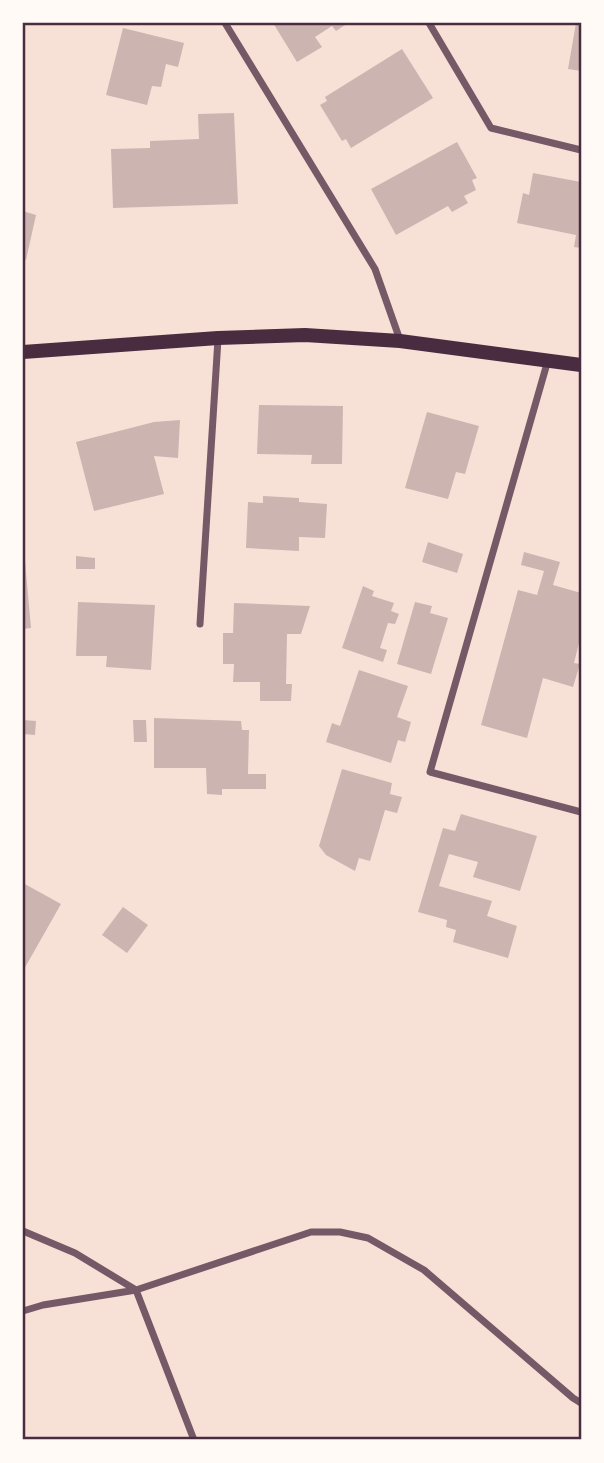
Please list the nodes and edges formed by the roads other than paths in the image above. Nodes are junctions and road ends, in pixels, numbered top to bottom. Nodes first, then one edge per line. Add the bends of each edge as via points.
1 (225, 23) edge
2 (429, 23) edge
3 (581, 150) edge
4 (218, 338) junction
5 (400, 341) junction
6 (23, 352) edge
7 (548, 359) junction
8 (581, 365) edge
9 (200, 624) dead end
10 (581, 812) edge
11 (23, 1231) edge
12 (136, 1290) junction
13 (23, 1311) edge
14 (581, 1403) edge
15 (194, 1440) edge

1 - 5 street via 375,269
2 - 3 street via 491,128
4 - 5 main road via 305,335
4 - 6 main road
4 - 9 street
5 - 7 main road
7 - 8 main road
7 - 10 street via 430,772
11 - 12 street via 75,1253
12 - 13 street
12 - 14 street via 311,1232 368,1238 424,1270
12 - 15 street

